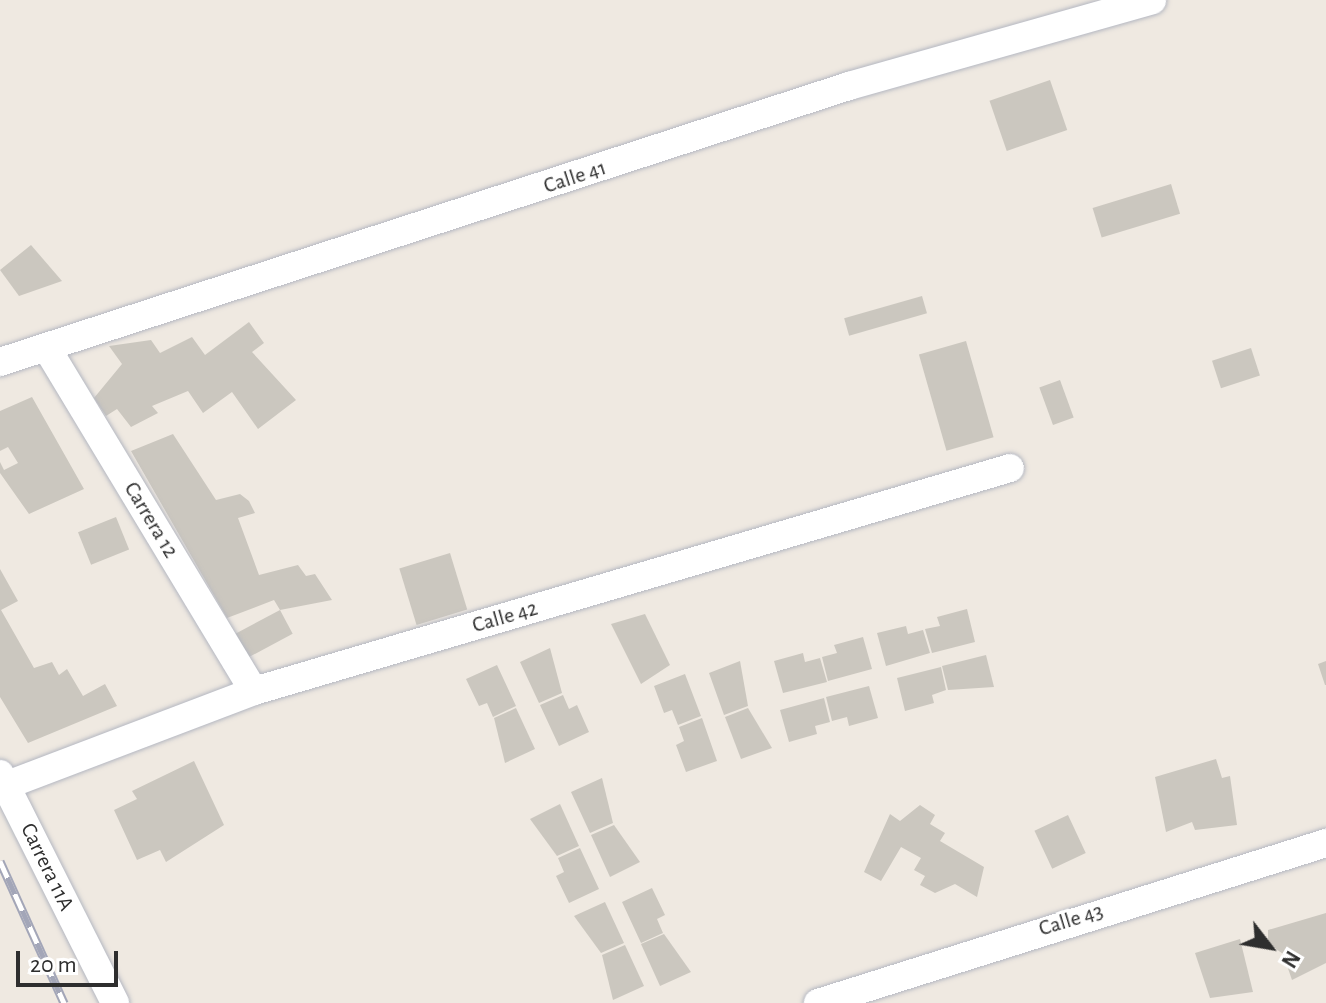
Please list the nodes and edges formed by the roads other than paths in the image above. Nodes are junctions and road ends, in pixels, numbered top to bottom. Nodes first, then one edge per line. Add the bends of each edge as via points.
1 (1152, 0) edge
2 (48, 350) junction
3 (0, 362) edge
4 (1010, 468) dead end
5 (254, 691) junction
6 (4, 780) edge
7 (1326, 843) edge
8 (115, 1003) edge
9 (818, 1003) edge

1 - 2 street, Calle 41 via 849,86
2 - 3 street, Calle 41
2 - 5 street, Carrera 12
4 - 5 street, Calle 42
5 - 6 street, Calle 42
6 - 8 street, Carrera 11A
7 - 9 street, Calle 43

